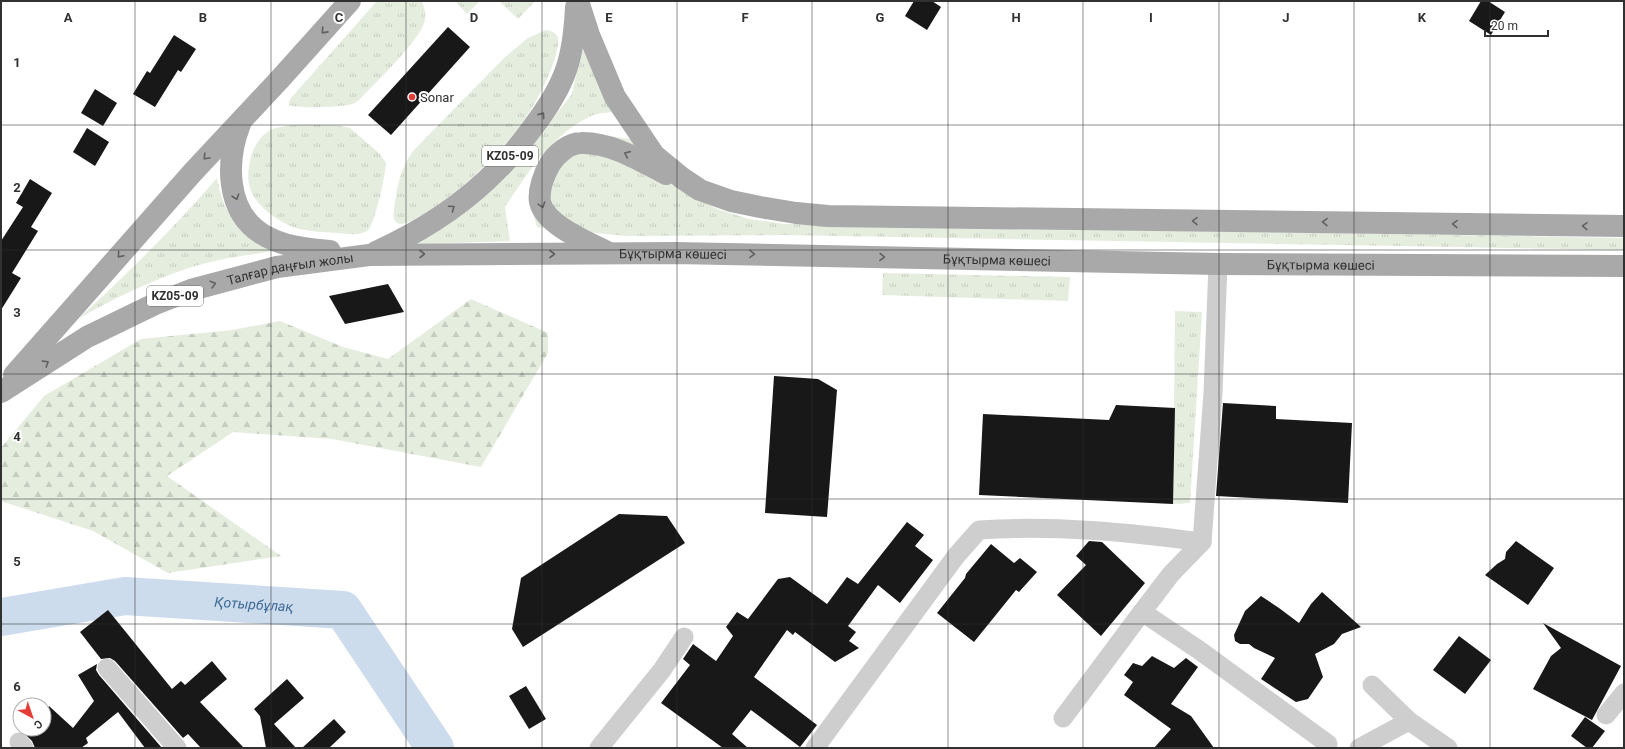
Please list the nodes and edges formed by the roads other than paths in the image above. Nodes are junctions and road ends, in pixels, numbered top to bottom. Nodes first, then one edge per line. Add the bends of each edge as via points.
1 (350, 1) edge
2 (577, 1) edge
3 (242, 119) junction
4 (700, 190) junction
5 (1624, 226) edge
6 (609, 253) junction
7 (369, 255) junction
8 (1218, 264) junction
9 (1624, 266) edge
10 (1, 391) edge
11 (1202, 542) junction
12 (1142, 612) junction
13 (684, 637) dead end
14 (107, 668) dead end
15 (1372, 685) dead end
16 (1624, 693) edge
17 (1606, 715) dead end
18 (1063, 718) dead end
19 (1409, 721) junction
20 (1329, 747) edge
21 (177, 748) edge
22 (600, 748) edge
23 (815, 748) edge
24 (1359, 748) edge
25 (1448, 748) edge

1 -> 3 main road, Талғар даңғыл жолы / KZ05-09
2 - 4 main road via 588,35 615,97 654,155
7 -> 2 main road, KZ05-09 via 417,230 466,197 498,170 523,141 556,93 566,70 574,34
3 -> 7 main road, Талғар даңғыл жолы / KZ05-09 via 231,152 231,183 244,218 253,228 281,243 301,249
3 -> 10 main road, Талғар даңғыл жолы / KZ05-09
5 -> 4 main road via 828,216 760,207 731,201
4 -> 6 main road via 610,148 580,143 567,148 554,157 546,171 540,202 545,212 556,223 571,234
7 -> 6 main road, Бұқтырма көшесі
6 -> 8 main road, Бұқтырма көшесі
10 -> 7 main road, Талғар даңғыл жолы / KZ05-09 via 87,337 130,315 184,293 277,267
8 - 9 main road, Бұқтырма көшесі
8 - 11 street via 1213,393
11 - 12 street via 1171,574
11 - 23 street via 1090,530 1012,527 978,530 951,562
12 - 18 street
12 - 20 street via 1199,650
13 - 22 street via 662,670
14 - 21 street
15 - 19 street
16 - 17 street
19 - 24 street
19 - 25 street

